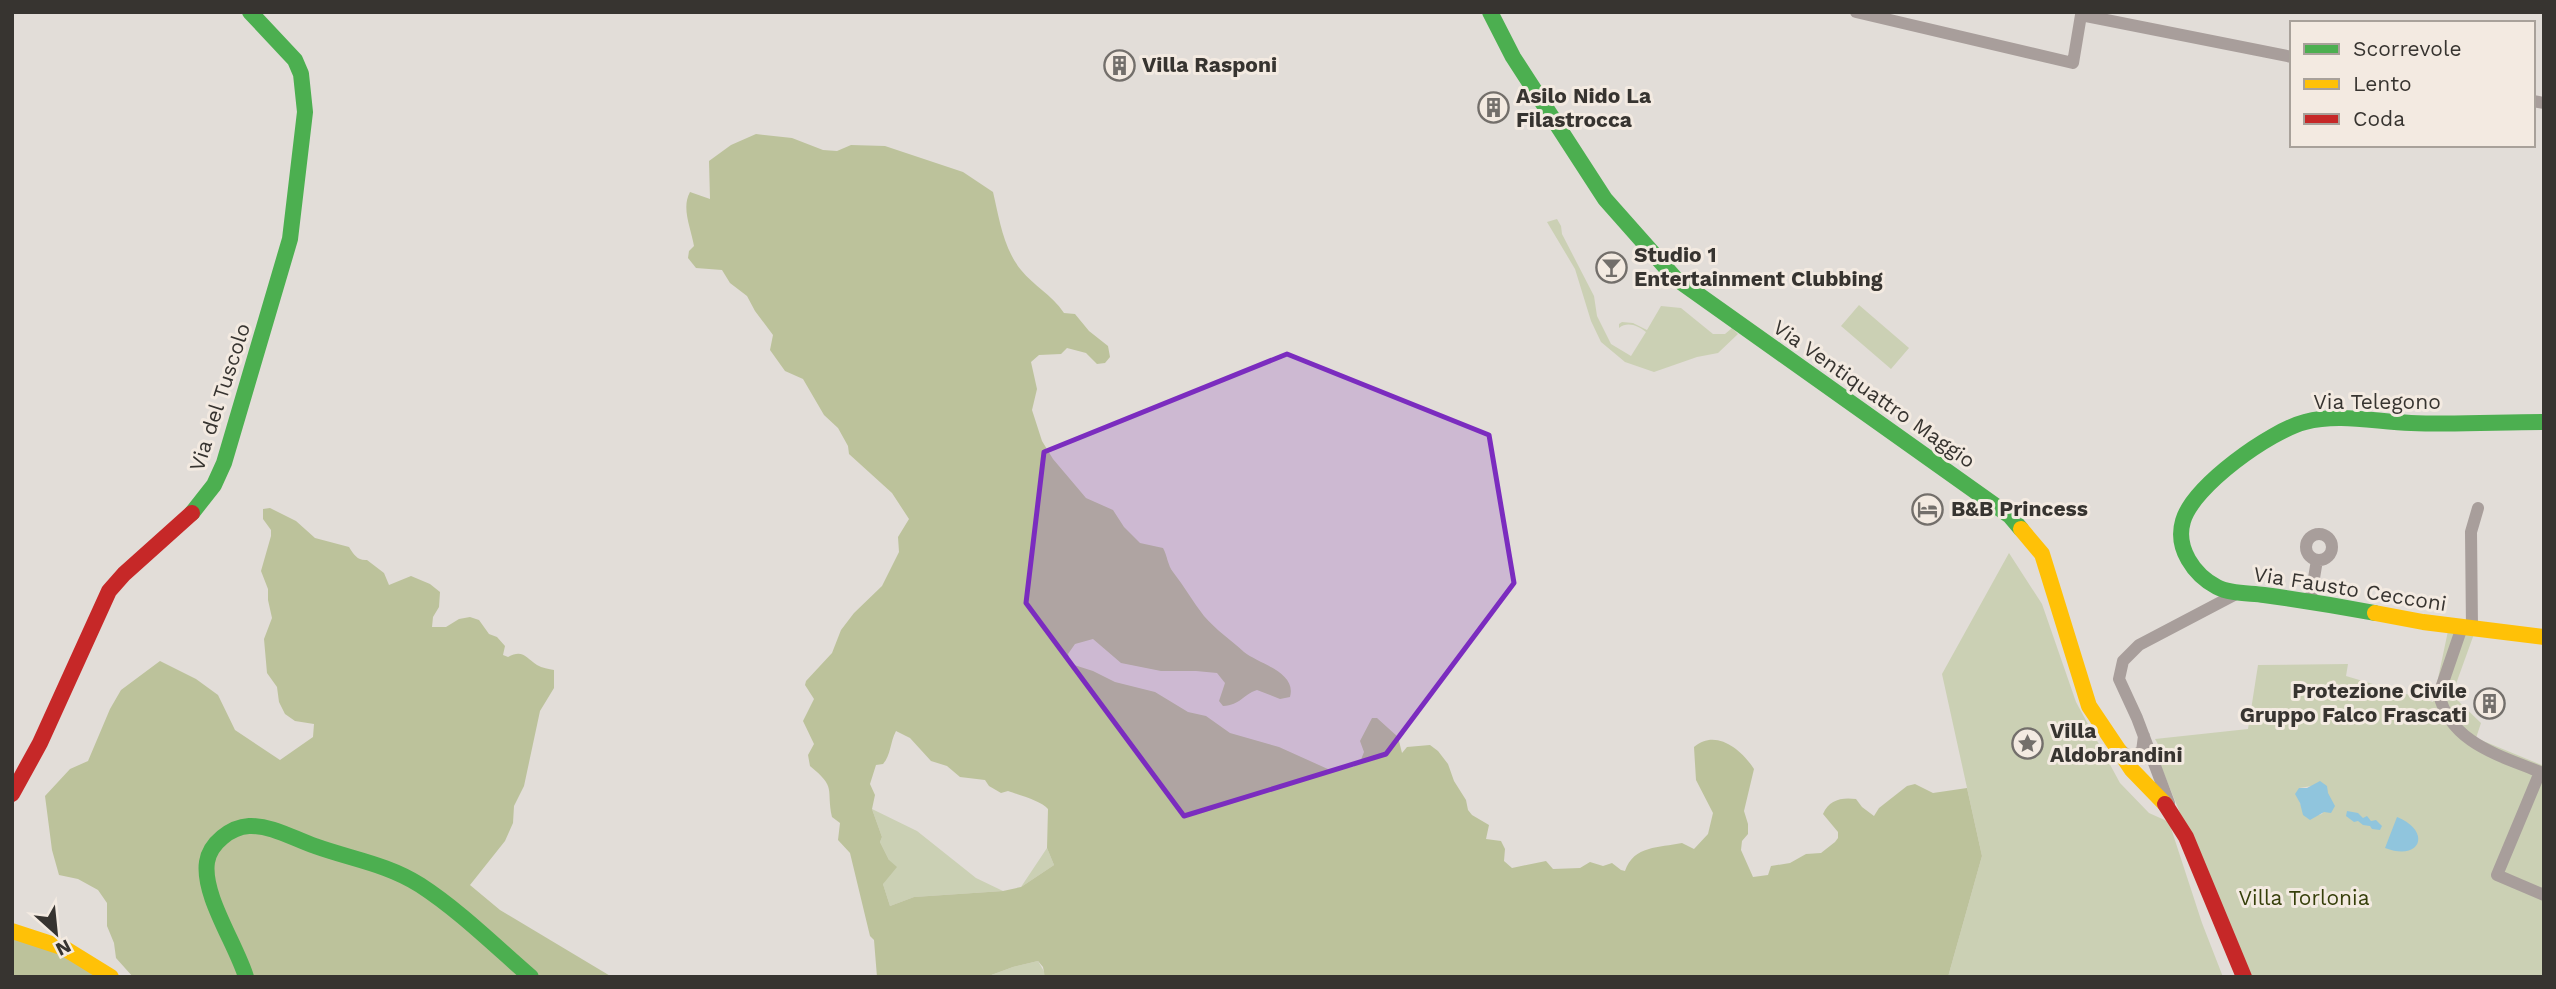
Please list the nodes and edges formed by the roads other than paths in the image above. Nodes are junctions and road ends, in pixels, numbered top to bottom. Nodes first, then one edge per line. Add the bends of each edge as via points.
1 (250, 12) edge
2 (1490, 12) edge
3 (1856, 12) edge
4 (2290, 57) edge
5 (2544, 422) edge
6 (2479, 508) dead end
7 (2317, 560) dead end
8 (2238, 593) junction
9 (2310, 602) junction
10 (2467, 628) junction
11 (2544, 637) edge
12 (2144, 736) junction
13 (2117, 748) junction
14 (12, 794) edge
15 (2177, 822) junction
16 (2544, 895) edge
17 (12, 931) edge
18 (111, 977) edge
19 (246, 977) edge
20 (531, 977) edge
21 (2244, 977) edge

1 - 14 street, Via del Tuscolo via 295,60 305,112 290,239 236,423 206,500 122,574 109,591
2 - 13 street, Via Ventiquattro Maggio via 1513,57 1605,199 1675,278 2010,516 2034,544 2042,554 2089,706
3 - 4 street via 2073,63 2081,15
5 - 8 street, Via Telegono via 2325,419 2287,429 2224,470 2191,503 2183,520 2182,538 2192,568 2205,581
6 - 10 street via 2471,532
7 - 9 street
8 - 9 street, Via Fausto Cecconi
8 - 12 street, Via Fausto Cecconi via 2139,645 2123,661 2119,679
9 - 10 street, Via Fausto Cecconi
10 - 11 street, Via Fausto Cecconi
10 - 16 street via 2439,694 2446,715 2473,744 2540,772 2497,875
12 - 13 street via 2143,751 2130,758
12 - 15 street, Via Fausto Cecconi
13 - 15 street, Via Ventiquattro Maggio
15 - 21 street, Via Ventiquattro Maggio
17 - 18 street via 65,947
19 - 20 street via 207,874 211,852 233,830 246,826 267,829 406,877

